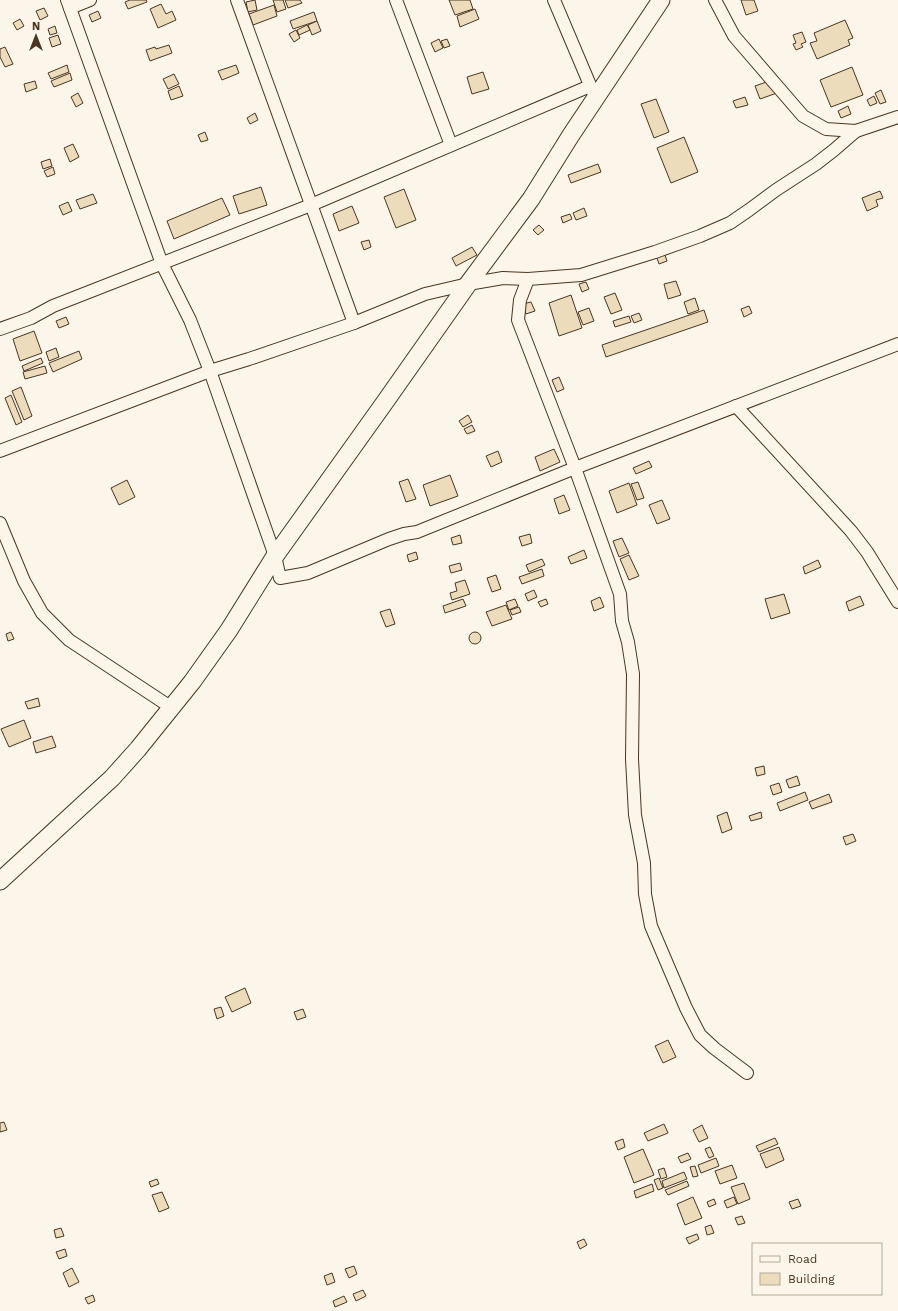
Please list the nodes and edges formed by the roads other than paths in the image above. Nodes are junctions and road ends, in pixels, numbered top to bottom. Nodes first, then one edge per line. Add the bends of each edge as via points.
1 (90, 0) edge
2 (237, 0) edge
3 (396, 0) edge
4 (554, 0) edge
5 (661, 0) edge
6 (715, 0) edge
7 (69, 4) edge
8 (593, 92) junction
9 (898, 117) edge
10 (856, 131) junction
11 (452, 145) junction
12 (311, 205) junction
13 (162, 264) junction
14 (528, 279) junction
15 (468, 284) junction
16 (354, 323) junction
17 (0, 329) edge
18 (898, 344) edge
19 (210, 371) junction
20 (736, 406) junction
21 (0, 450) edge
22 (575, 468) junction
23 (0, 523) edge
24 (276, 556) junction
25 (898, 602) edge
26 (172, 708) junction
27 (0, 881) edge
28 (747, 1073) dead end

1 - 7 street
2 - 12 street
3 - 11 street
4 - 8 street
5 - 8 street
6 - 10 street via 734,36 803,116 826,129
7 - 13 street
8 - 11 street
8 - 15 street via 531,199
9 - 10 street
10 - 14 street via 822,159 730,223 655,252 581,275
11 - 12 street
12 - 13 street
12 - 16 street
13 - 17 street
13 - 19 street via 190,320
14 - 15 street via 503,278
14 - 22 street via 520,300 518,320
15 - 16 street via 425,294
15 - 24 street
16 - 19 street
18 - 20 street
19 - 21 street
19 - 24 street
20 - 22 street
20 - 25 street via 851,532 867,552
22 - 24 street via 308,573 280,578
22 - 28 street via 620,594 622,620 628,642 633,674 632,759 635,815 644,863 645,894 651,926 700,1035
23 - 26 street via 24,581 42,613 69,640
24 - 26 street via 229,630
26 - 27 street via 112,778

